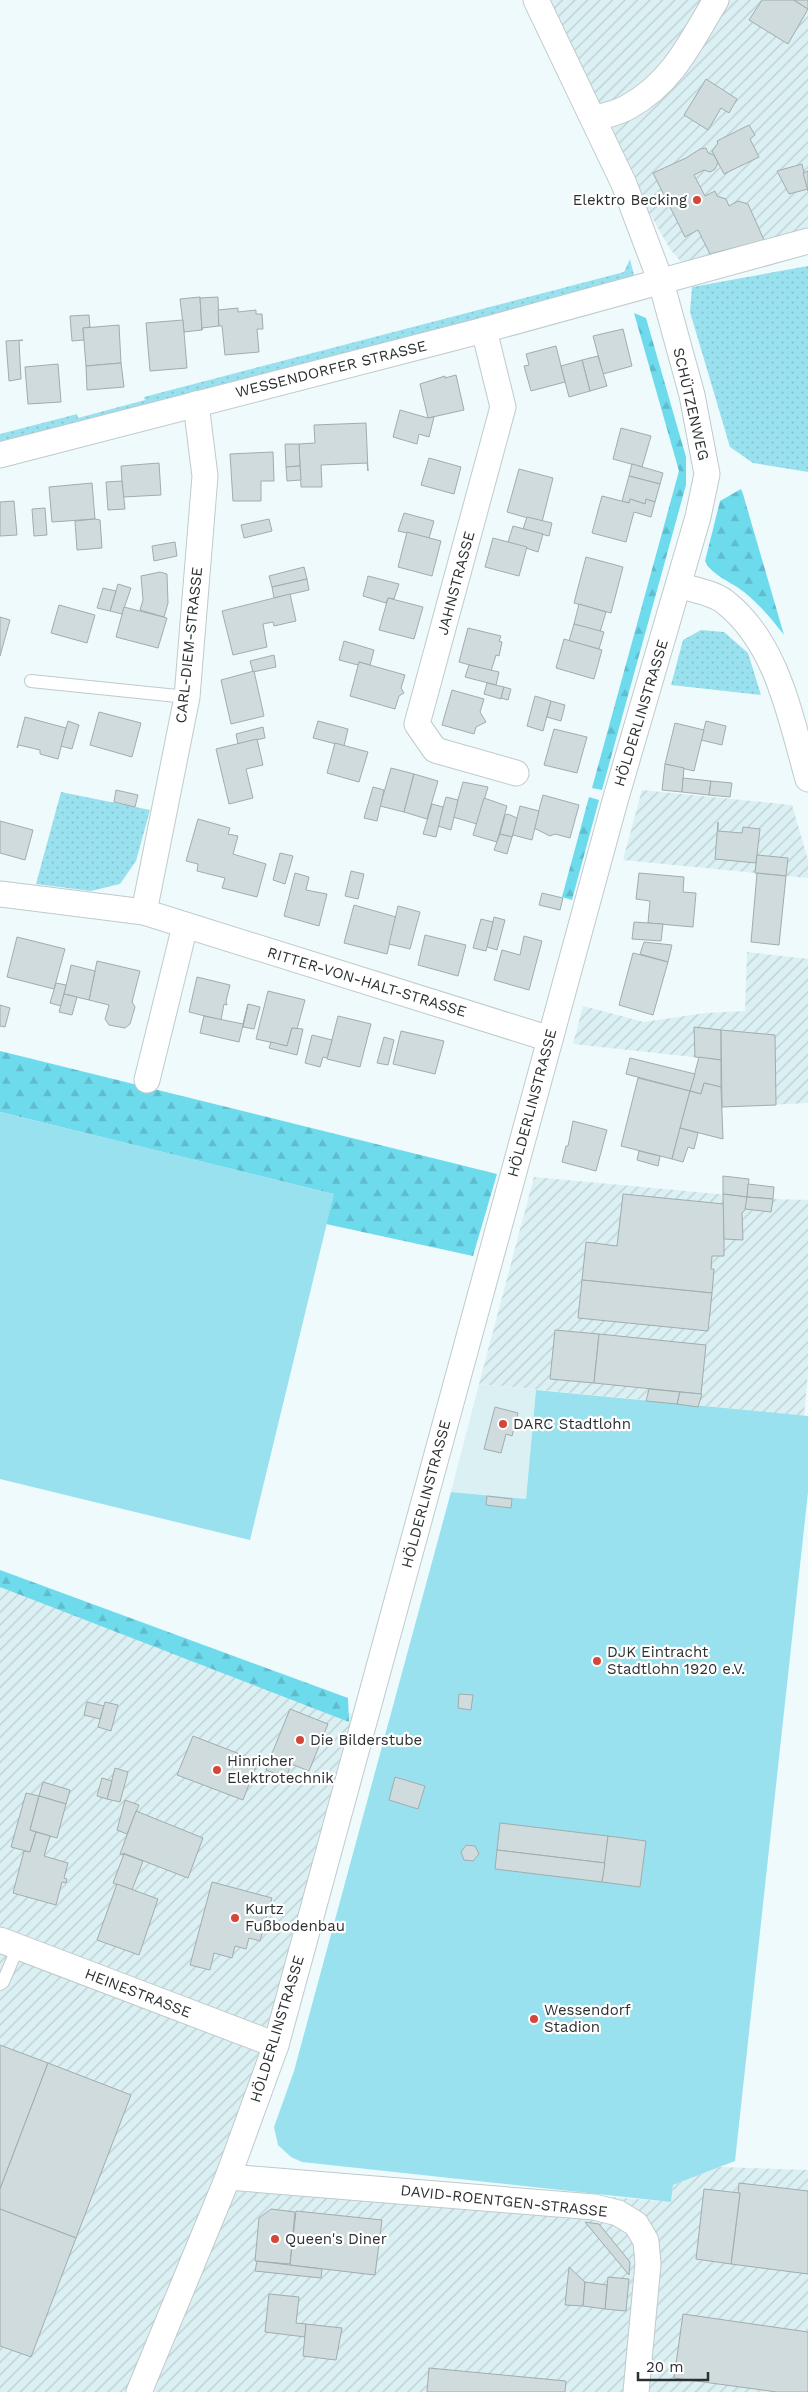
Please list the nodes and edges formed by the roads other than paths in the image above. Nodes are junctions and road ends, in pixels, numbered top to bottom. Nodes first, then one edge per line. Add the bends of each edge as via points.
1 (536, 0) edge
2 (716, 0) edge
3 (595, 119) junction
4 (808, 241) edge
5 (661, 282) junction
6 (484, 330) junction
7 (196, 404) junction
8 (0, 455) edge
9 (679, 585) junction
10 (31, 681) dead end
11 (187, 697) junction
12 (516, 772) dead end
13 (808, 779) edge
14 (0, 894) edge
15 (144, 912) junction
16 (185, 926) junction
17 (550, 1039) junction
18 (147, 1080) dead end
19 (9, 1944) edge
20 (0, 1984) edge
21 (276, 2045) junction
22 (228, 2177) junction
23 (139, 2392) edge
24 (636, 2392) edge

1 - 3 street, SCHÜTZENWEG
2 - 3 street via 673,71 627,108
3 - 5 street, SCHÜTZENWEG via 628,193
4 - 5 street, WESSENDORFER STRASSE
5 - 6 street, WESSENDORFER STRASSE
5 - 9 street, SCHÜTZENWEG via 692,395 707,474
6 - 7 street, WESSENDORFER STRASSE
6 - 12 street, JAHNSTRASSE via 503,407 417,724 435,750
7 - 8 street, WESSENDORFER STRASSE
7 - 11 street, CARL-DIEM-STRASSE via 205,476
9 - 13 street via 724,601 759,637 779,682
9 - 17 street, HÖLDERLINSTRASSE via 615,801
10 - 11 lane
11 - 15 street, CARL-DIEM-STRASSE
14 - 15 street, RITTER-VON-HALT-STRASSE
15 - 16 street, RITTER-VON-HALT-STRASSE
16 - 17 street, RITTER-VON-HALT-STRASSE
16 - 18 street
17 - 21 street, HÖLDERLINSTRASSE
19 - 20 lane
19 - 21 street, HEINESTRASSE
21 - 22 street, HÖLDERLINSTRASSE
22 - 23 street, HÖLDERLINSTRASSE
22 - 24 street, DAVID-ROENTGEN-STRASSE via 594,2207 618,2213 636,2224 646,2241 648,2264

